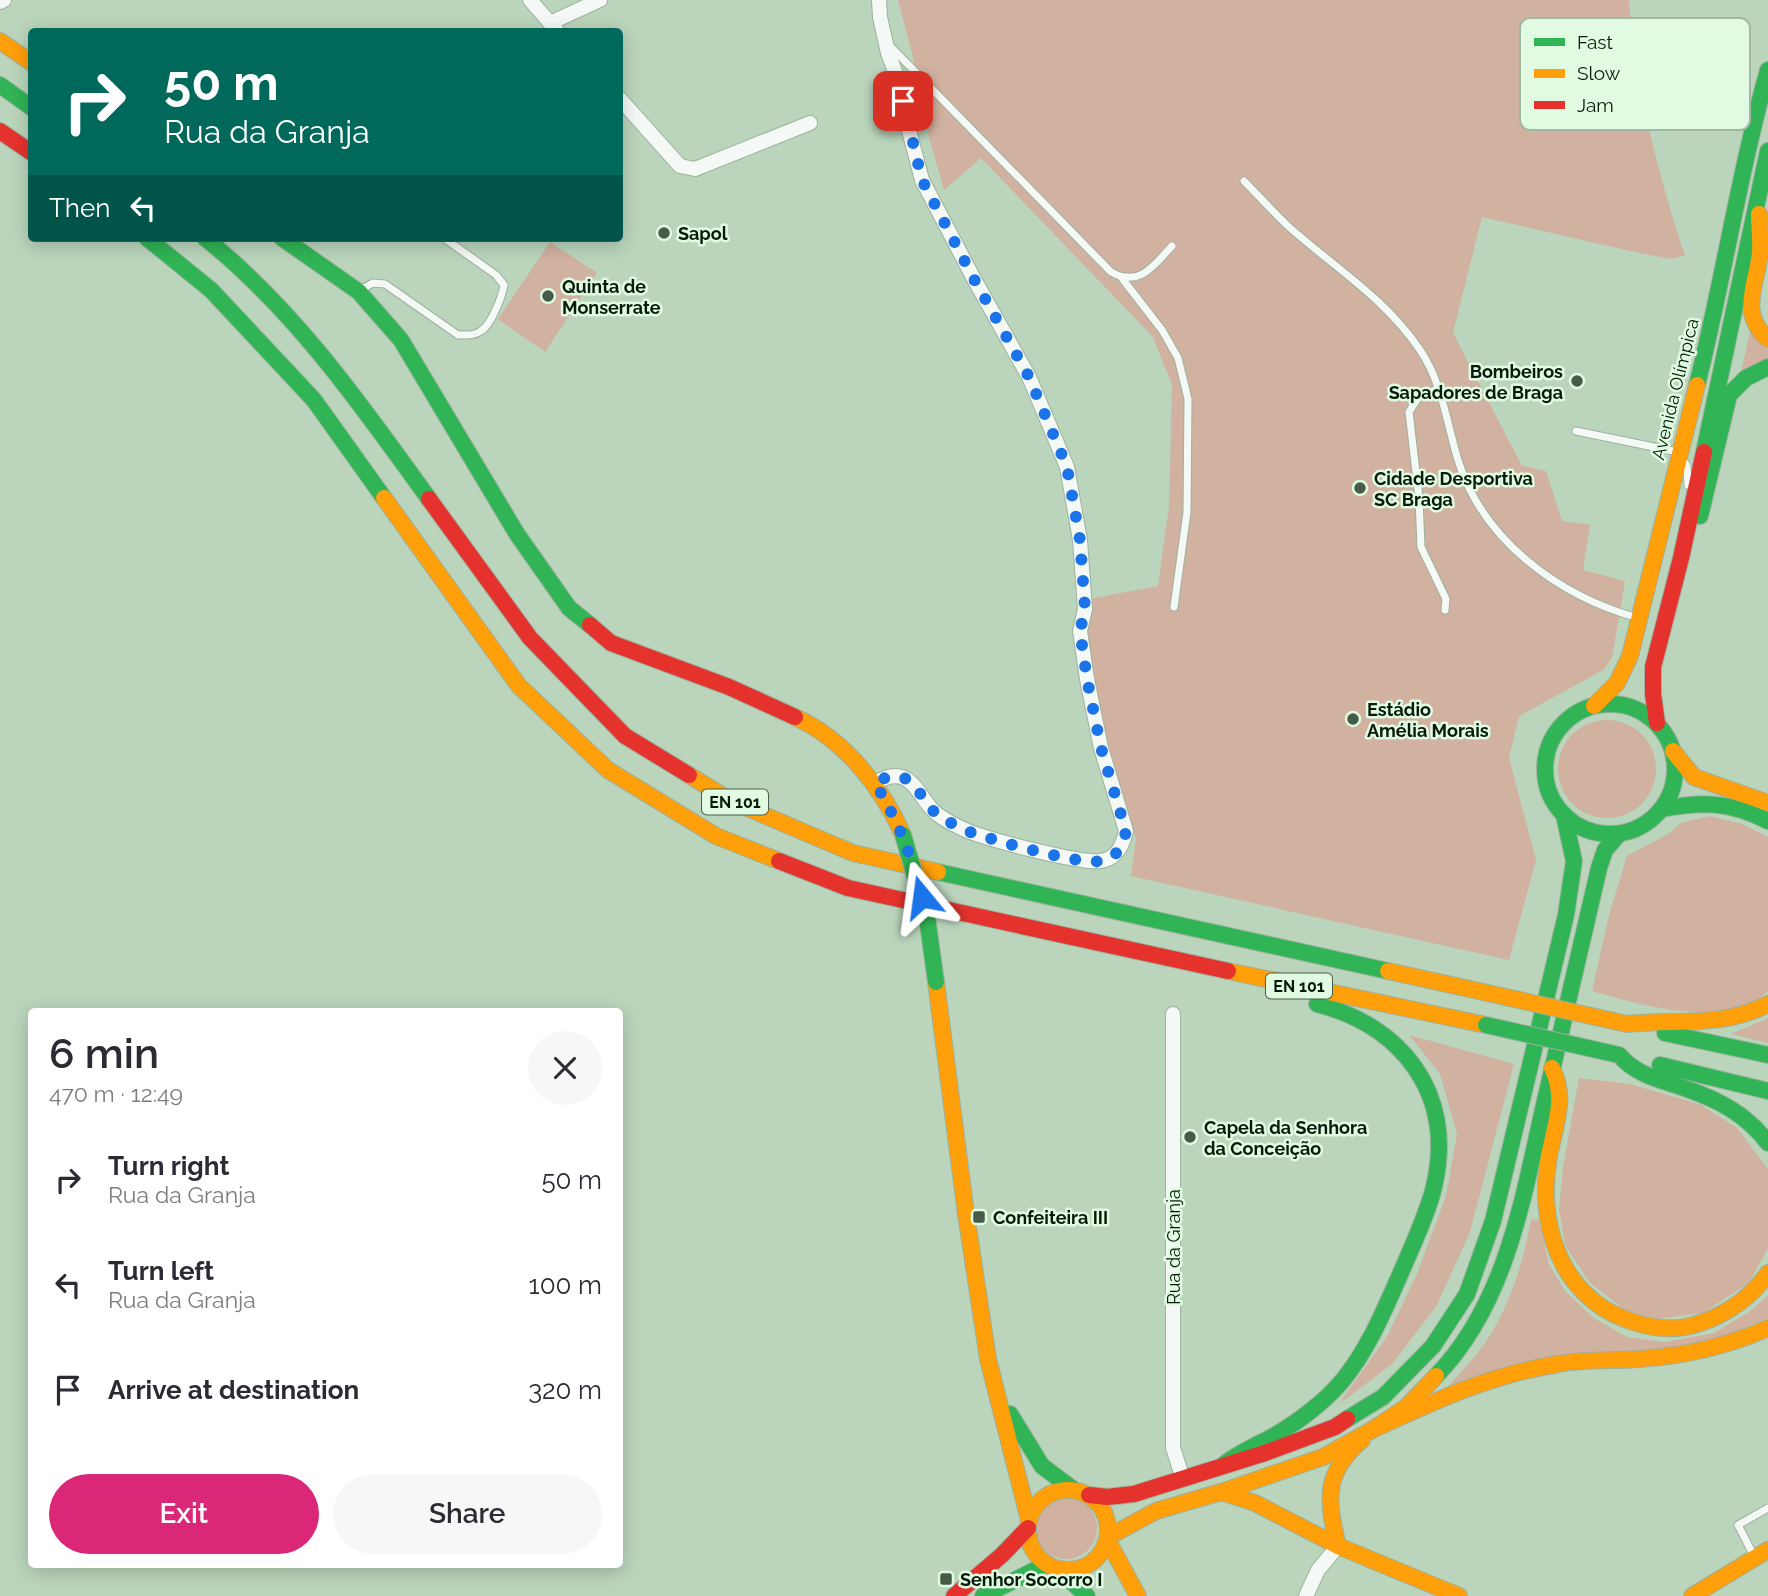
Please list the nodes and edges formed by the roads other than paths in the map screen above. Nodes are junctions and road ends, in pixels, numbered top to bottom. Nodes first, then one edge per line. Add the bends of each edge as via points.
1 (530, 0) edge
2 (600, 0) edge
3 (879, 0) edge
4 (554, 27) edge
5 (0, 41) edge
6 (885, 41) junction
7 (28, 60) edge
8 (1768, 70) edge
9 (0, 85) edge
10 (623, 102) edge
11 (28, 105) edge
12 (810, 123) dead end
13 (0, 131) edge
14 (28, 150) edge
15 (1768, 151) edge
16 (1244, 181) dead end
17 (1758, 204) junction
18 (152, 242) edge
19 (210, 242) edge
20 (288, 242) edge
21 (450, 242) edge
22 (1172, 246) dead end
23 (1121, 277) junction
24 (359, 292) junction
25 (1768, 339) edge
26 (1768, 367) edge
27 (1437, 388) junction
28 (1576, 430) dead end
29 (1686, 449) junction
30 (1681, 558) junction
31 (1174, 607) dead end
32 (1445, 610) dead end
33 (1639, 618) junction
34 (1594, 706) junction
35 (1657, 723) junction
36 (1673, 751) junction
37 (875, 783) junction
38 (1768, 803) edge
39 (1662, 809) junction
40 (1564, 816) junction
41 (1768, 821) edge
42 (1619, 834) junction
43 (1112, 947) junction
44 (1768, 1004) edge
45 (1172, 1014) dead end
46 (1627, 1024) junction
47 (1619, 1055) junction
48 (1768, 1055) edge
49 (1552, 1068) junction
50 (1768, 1091) edge
51 (1768, 1143) edge
52 (1768, 1273) edge
53 (1768, 1328) edge
54 (996, 1388) junction
55 (1372, 1430) junction
56 (1222, 1466) junction
57 (1183, 1479) junction
58 (1082, 1492) junction
59 (1221, 1493) junction
60 (1768, 1508) edge
61 (1028, 1524) junction
62 (1108, 1539) junction
63 (1338, 1546) junction
64 (1762, 1554) edge
65 (1054, 1568) junction
66 (954, 1596) edge
67 (984, 1596) edge
68 (1087, 1596) edge
69 (1138, 1596) edge
70 (1306, 1596) edge
71 (1460, 1596) edge
72 (1692, 1596) edge

1 - 4 street
2 - 4 street
3 - 6 street
5 - 7 main road
6 - 23 lane via 1103,266
6 - 37 street via 901,87 922,180 1029,377 1067,467 1080,540 1085,609 1080,631 1087,679 1101,748 1126,831 1116,854 1101,862 1079,859 970,832 935,813 910,781 900,777 887,776
8 - 29 main road, Avenida Olímpica
9 - 11 main road
10 - 12 street via 680,166 695,169
13 - 14 main road
15 - 17 main road
16 - 27 lane via 1288,226 1391,312 1422,352
17 - 25 main road via 1760,253 1750,312 1754,325
17 - 30 main road via 1704,435
18 - 43 main road, EN 101 via 211,290 314,400 519,686 608,770 716,836 848,888
19 - 46 main road, EN 101, bridge via 240,266 342,378 530,638 625,736 731,801 853,853
20 - 24 main road
21 - 24 lane via 504,285 484,330 458,335 385,284 373,283
22 - 23 lane via 1144,275
23 - 31 lane via 1178,358 1188,399 1188,512
24 - 37 main road via 401,340 517,534 569,608 611,643 729,687 811,724
26 - 30 main road via 1750,373 1729,395 1695,538
27 - 32 lane via 1418,398 1409,412 1421,547 1446,599
27 - 33 lane via 1474,501 1502,537 1534,568 1562,585 1600,606
28 - 29 lane
29 - 30 lane via 1688,485 1677,537
29 - 33 main road, Avenida Olímpica
30 - 35 main road via 1653,667
33 - 34 main road, Avenida Olímpica via 1630,656 1617,683
34 - 35 main road via 1622,705
34 - 40 main road, Avenida Olímpica via 1567,720 1553,738 1545,760 1548,790
35 - 36 main road
36 - 38 main road via 1694,777
36 - 39 main road via 1676,775
37 - 54 main road, bridge via 903,835 927,917 966,1214
39 - 41 main road via 1728,803
39 - 42 main road via 1639,828
40 - 42 main road via 1589,831
40 - 56 main road, Avenida Olímpica via 1574,862 1566,915 1493,1221 1467,1294 1433,1346 1382,1397 1335,1427
42 - 49 main road via 1605,850 1599,867
43 - 47 main road, EN 101, bridge
43 - 56 main road via 1140,962 1344,1011 1395,1042 1421,1076 1434,1107 1440,1143 1435,1184 1372,1336 1342,1381 1298,1420
44 - 46 main road via 1732,1020
45 - 57 street, Rua da Granja via 1173,1448
46 - 48 main road, EN 101
47 - 50 main road, EN 101
47 - 51 main road via 1643,1076 1722,1102 1758,1127
49 - 52 main road via 1562,1095 1548,1165 1547,1214 1556,1255 1577,1289 1612,1315 1649,1326 1689,1327 1727,1312 1760,1286
49 - 55 main road via 1504,1263 1483,1313 1436,1377 1405,1408
53 - 55 main road via 1695,1353 1562,1363 1514,1372 1464,1388
54 - 58 main road via 1042,1465
54 - 61 main road
55 - 59 main road via 1323,1457
55 - 63 main road via 1340,1461 1331,1482 1330,1514
56 - 57 main road
57 - 58 main road via 1134,1494 1107,1497
58 - 61 main road via 1051,1493 1040,1501
58 - 62 main road via 1099,1503 1106,1515
59 - 62 main road via 1156,1511
59 - 63 main road via 1255,1503
60 - 64 lane via 1738,1525
61 - 65 main road via 1033,1550
61 - 66 main road via 1002,1555
62 - 65 main road via 1087,1566
62 - 69 main road
63 - 70 street via 1318,1570
63 - 71 main road
64 - 72 main road
65 - 67 main road
65 - 68 main road

